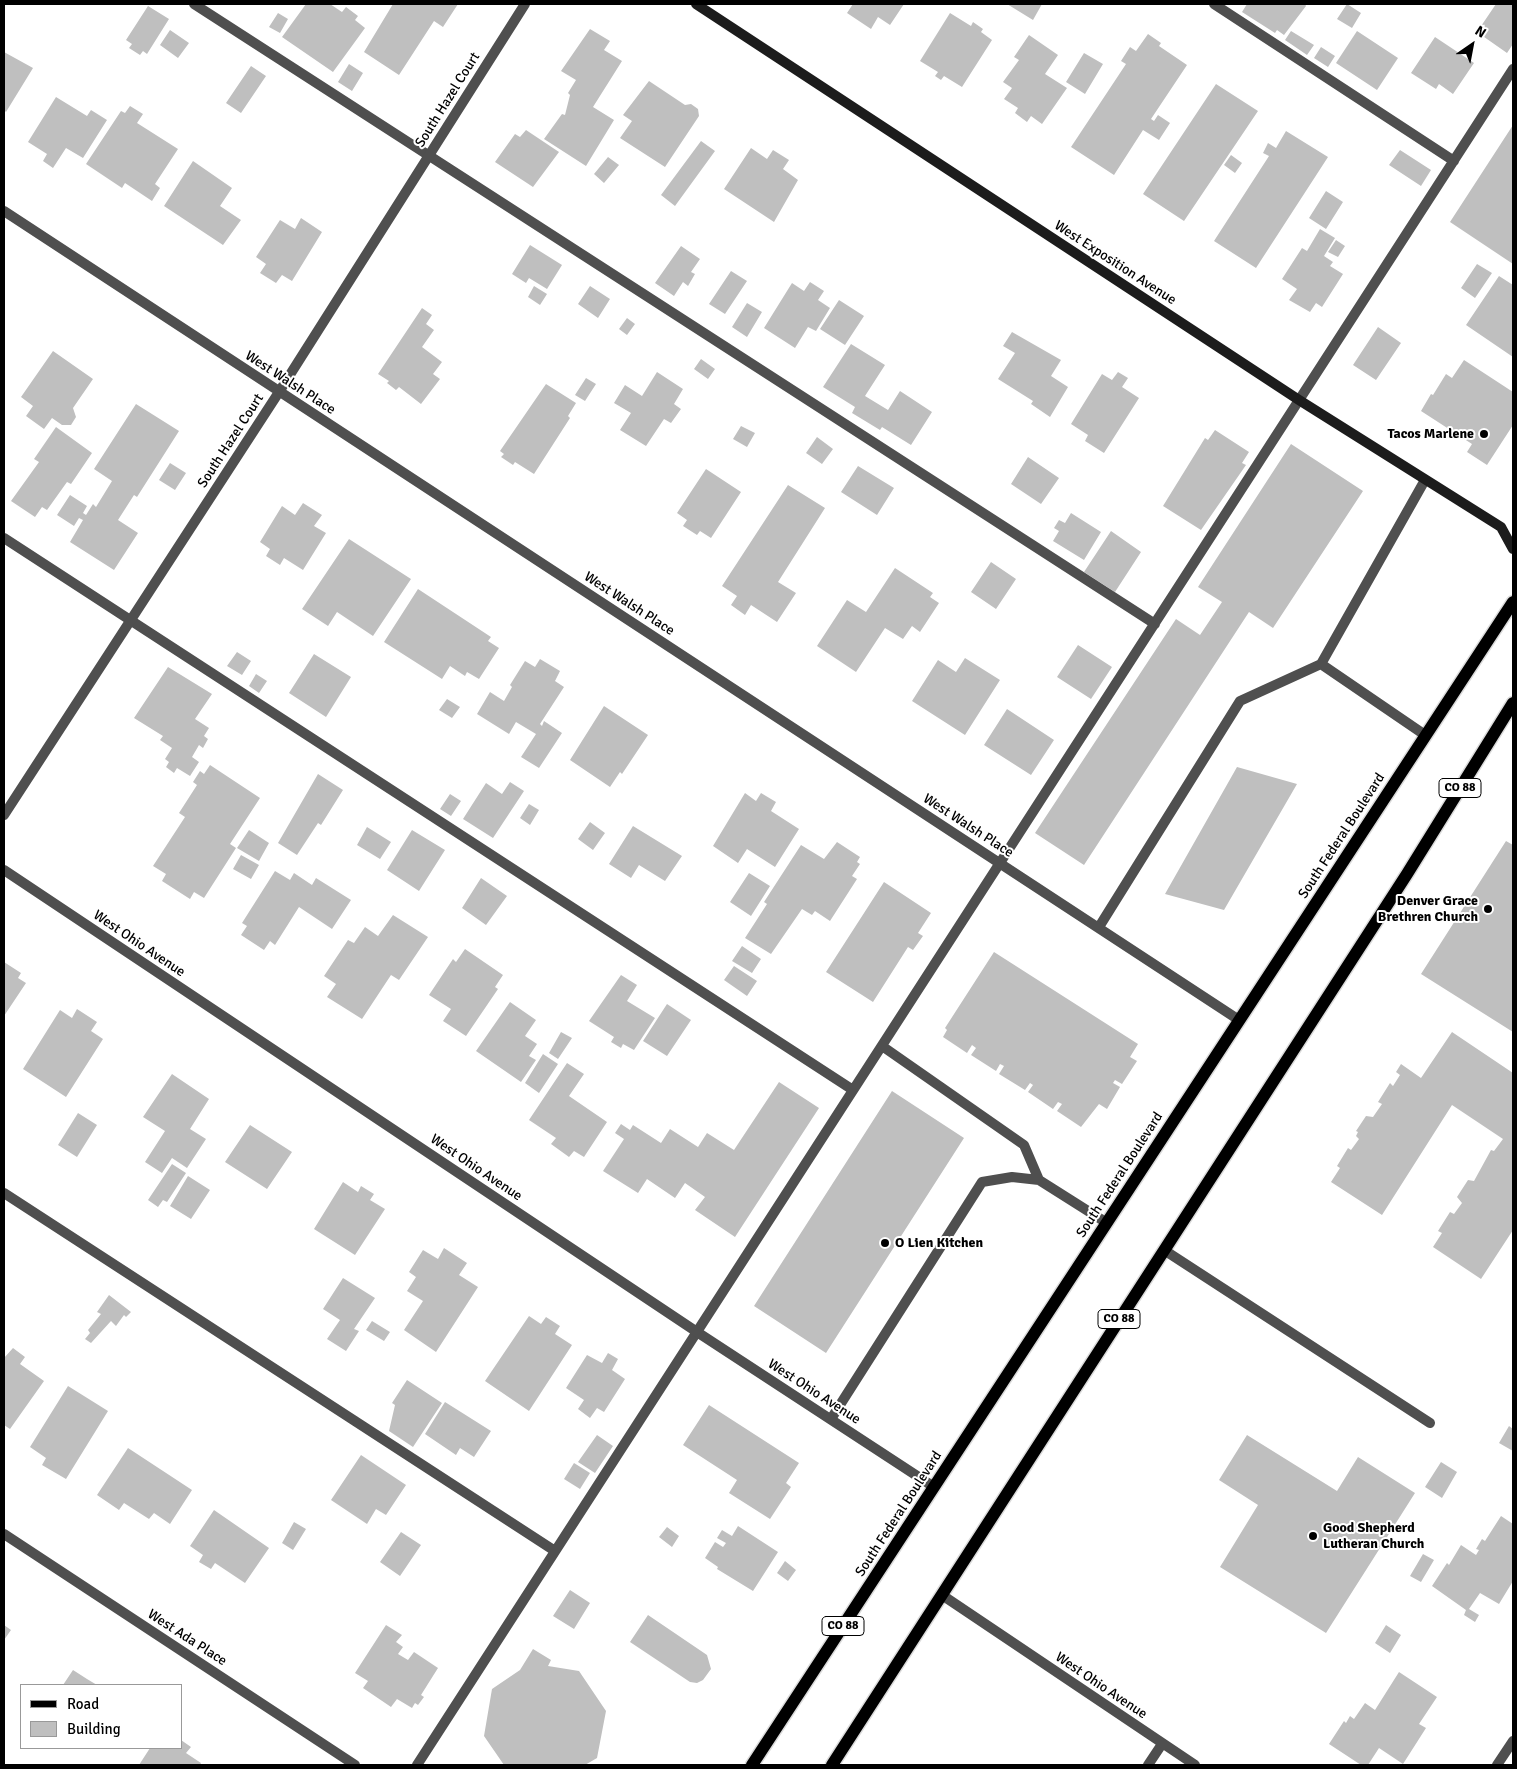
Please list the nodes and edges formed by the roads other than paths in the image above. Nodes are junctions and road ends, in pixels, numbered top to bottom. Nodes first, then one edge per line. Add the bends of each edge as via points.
1 (194, 4) edge
2 (525, 4) edge
3 (696, 4) edge
4 (1214, 4) edge
5 (1513, 69) edge
6 (428, 156) junction
7 (1454, 161) junction
8 (4, 211) edge
9 (279, 392) junction
10 (1299, 400) junction
11 (1425, 480) junction
12 (4, 538) edge
13 (1513, 549) edge
14 (1513, 602) edge
15 (130, 620) junction
16 (1154, 624) junction
17 (1321, 664) junction
18 (1513, 703) edge
19 (1426, 735) junction
20 (4, 815) edge
21 (1000, 863) junction
22 (4, 870) edge
23 (1099, 927) junction
24 (1239, 1020) junction
25 (882, 1046) junction
26 (854, 1090) junction
27 (1039, 1180) junction
28 (4, 1193) edge
29 (1107, 1223) junction
30 (1164, 1250) junction
31 (697, 1332) junction
32 (831, 1419) junction
33 (1430, 1424) dead end
34 (934, 1487) junction
35 (4, 1534) edge
36 (555, 1551) junction
37 (942, 1595) junction
38 (1513, 1741) edge
39 (1162, 1744) junction
40 (355, 1765) edge
41 (417, 1765) edge
42 (752, 1765) edge
43 (832, 1765) edge
44 (1148, 1765) edge
45 (1195, 1765) edge
46 (1498, 1765) edge

1 - 6 street
2 - 6 street, South Hazel Court
3 - 10 street, West Exposition Avenue
4 - 7 street
5 - 7 street
6 - 9 street, South Hazel Court
6 - 16 street
7 - 10 street
8 - 9 street, West Walsh Place
9 - 15 street, South Hazel Court
9 - 21 street, West Walsh Place
10 - 11 street, West Exposition Avenue
10 - 16 street
11 - 13 street, West Exposition Avenue via 1501,527
11 - 17 street
12 - 15 street
14 - 19 main road, South Federal Boulevard / CO 88
15 - 20 street, South Hazel Court
15 - 26 street
16 - 21 street
17 - 19 street
17 - 23 street via 1240,701
18 - 30 main road, CO 88 via 1407,874
19 - 24 main road, South Federal Boulevard / CO 88
21 - 23 street, West Walsh Place
21 - 25 street
22 - 31 street, West Ohio Avenue
23 - 24 street, West Walsh Place
24 - 29 main road, South Federal Boulevard / CO 88
25 - 26 street
25 - 27 street via 1024,1145
26 - 31 street
27 - 29 street
27 - 32 street via 1012,1177 982,1182
28 - 36 street
29 - 34 main road, South Federal Boulevard / CO 88
30 - 33 street
30 - 37 main road, CO 88
31 - 32 street, West Ohio Avenue
31 - 36 street
32 - 34 street, West Ohio Avenue
34 - 42 main road, South Federal Boulevard / CO 88
35 - 40 street, West Ada Place
36 - 41 street
37 - 39 street, West Ohio Avenue
37 - 43 main road, CO 88
38 - 46 street
39 - 44 street
39 - 45 street, West Ohio Avenue

